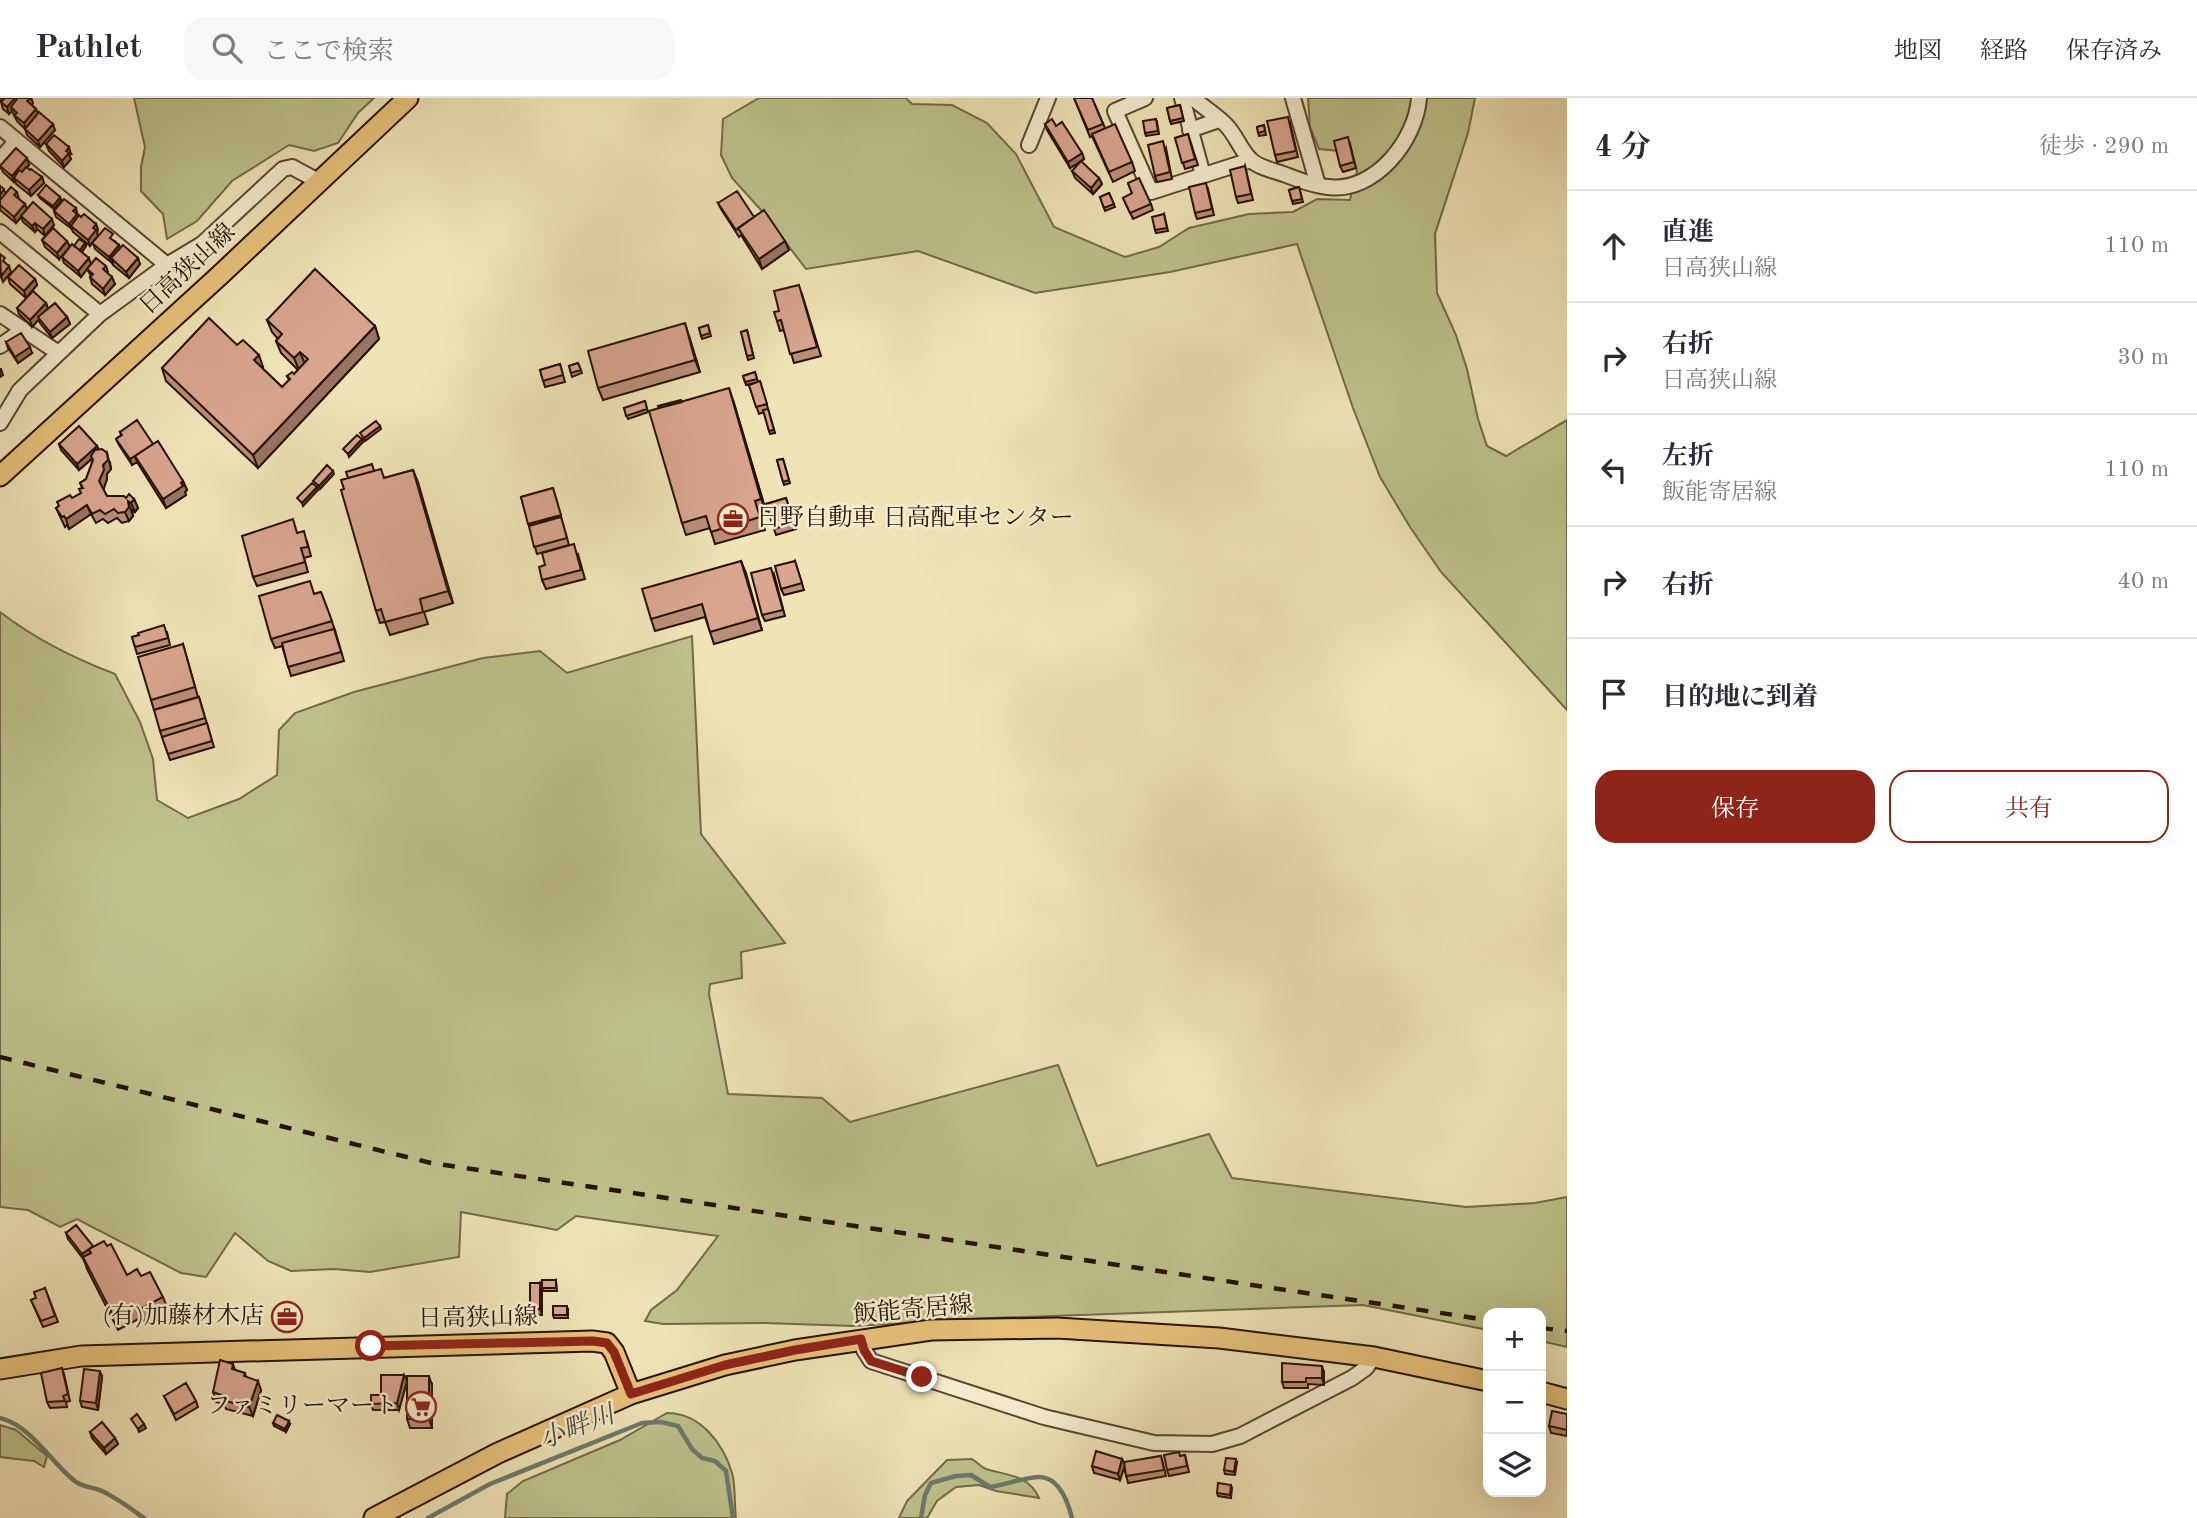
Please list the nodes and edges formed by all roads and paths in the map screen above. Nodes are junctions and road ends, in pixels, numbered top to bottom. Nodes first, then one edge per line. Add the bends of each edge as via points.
1 (408, 98) edge
2 (1048, 98) edge
3 (1145, 98) edge
4 (1182, 98) edge
5 (1192, 98) edge
6 (1293, 98) edge
7 (1419, 98) edge
8 (1219, 120) junction
9 (0, 127) edge
10 (1190, 130) junction
11 (16, 141) junction
12 (1029, 145) dead end
13 (0, 160) edge
14 (1251, 160) junction
15 (1203, 175) junction
16 (318, 181) junction
17 (1318, 185) junction
18 (0, 232) edge
19 (167, 265) junction
20 (0, 314) edge
21 (100, 314) junction
22 (24, 329) junction
23 (0, 346) edge
24 (57, 352) junction
25 (0, 423) edge
26 (0, 476) edge
27 (861, 1339) junction
28 (1374, 1357) junction
29 (0, 1369) edge
30 (1483, 1380) edge
31 (1546, 1393) edge
32 (631, 1394) junction
33 (1567, 1399) edge
34 (374, 1518) edge

1 - 16 main road, 日高狭山線
2 - 12 street
3 - 15 street via 1115,111 1151,192
4 - 10 street
5 - 8 street
6 - 17 street
7 - 17 street via 1409,135 1379,171 1345,186
8 - 10 street
8 - 14 street
9 - 11 street
10 - 15 street
11 - 13 street
11 - 19 street
14 - 15 street
14 - 17 street
16 - 19 street via 292,167 283,169 202,244
16 - 26 main road, 日高狭山線
18 - 21 street
19 - 21 street
20 - 22 street
21 - 24 street
22 - 23 street
22 - 24 street
24 - 25 street via 20,390
27 - 28 main road, 飯能寄居線 via 931,1329 1057,1328 1219,1338
27 - 28 street via 871,1361 1044,1417 1154,1443 1212,1444 1240,1436 1352,1378
27 - 32 main road, 飯能寄居線 via 725,1365
28 - 30 main road, 飯能寄居線
29 - 32 main road, 日高狭山線 via 81,1356 593,1341 607,1343 614,1352
31 - 33 main road
32 - 34 main road, 飯能寄居線 via 498,1453

